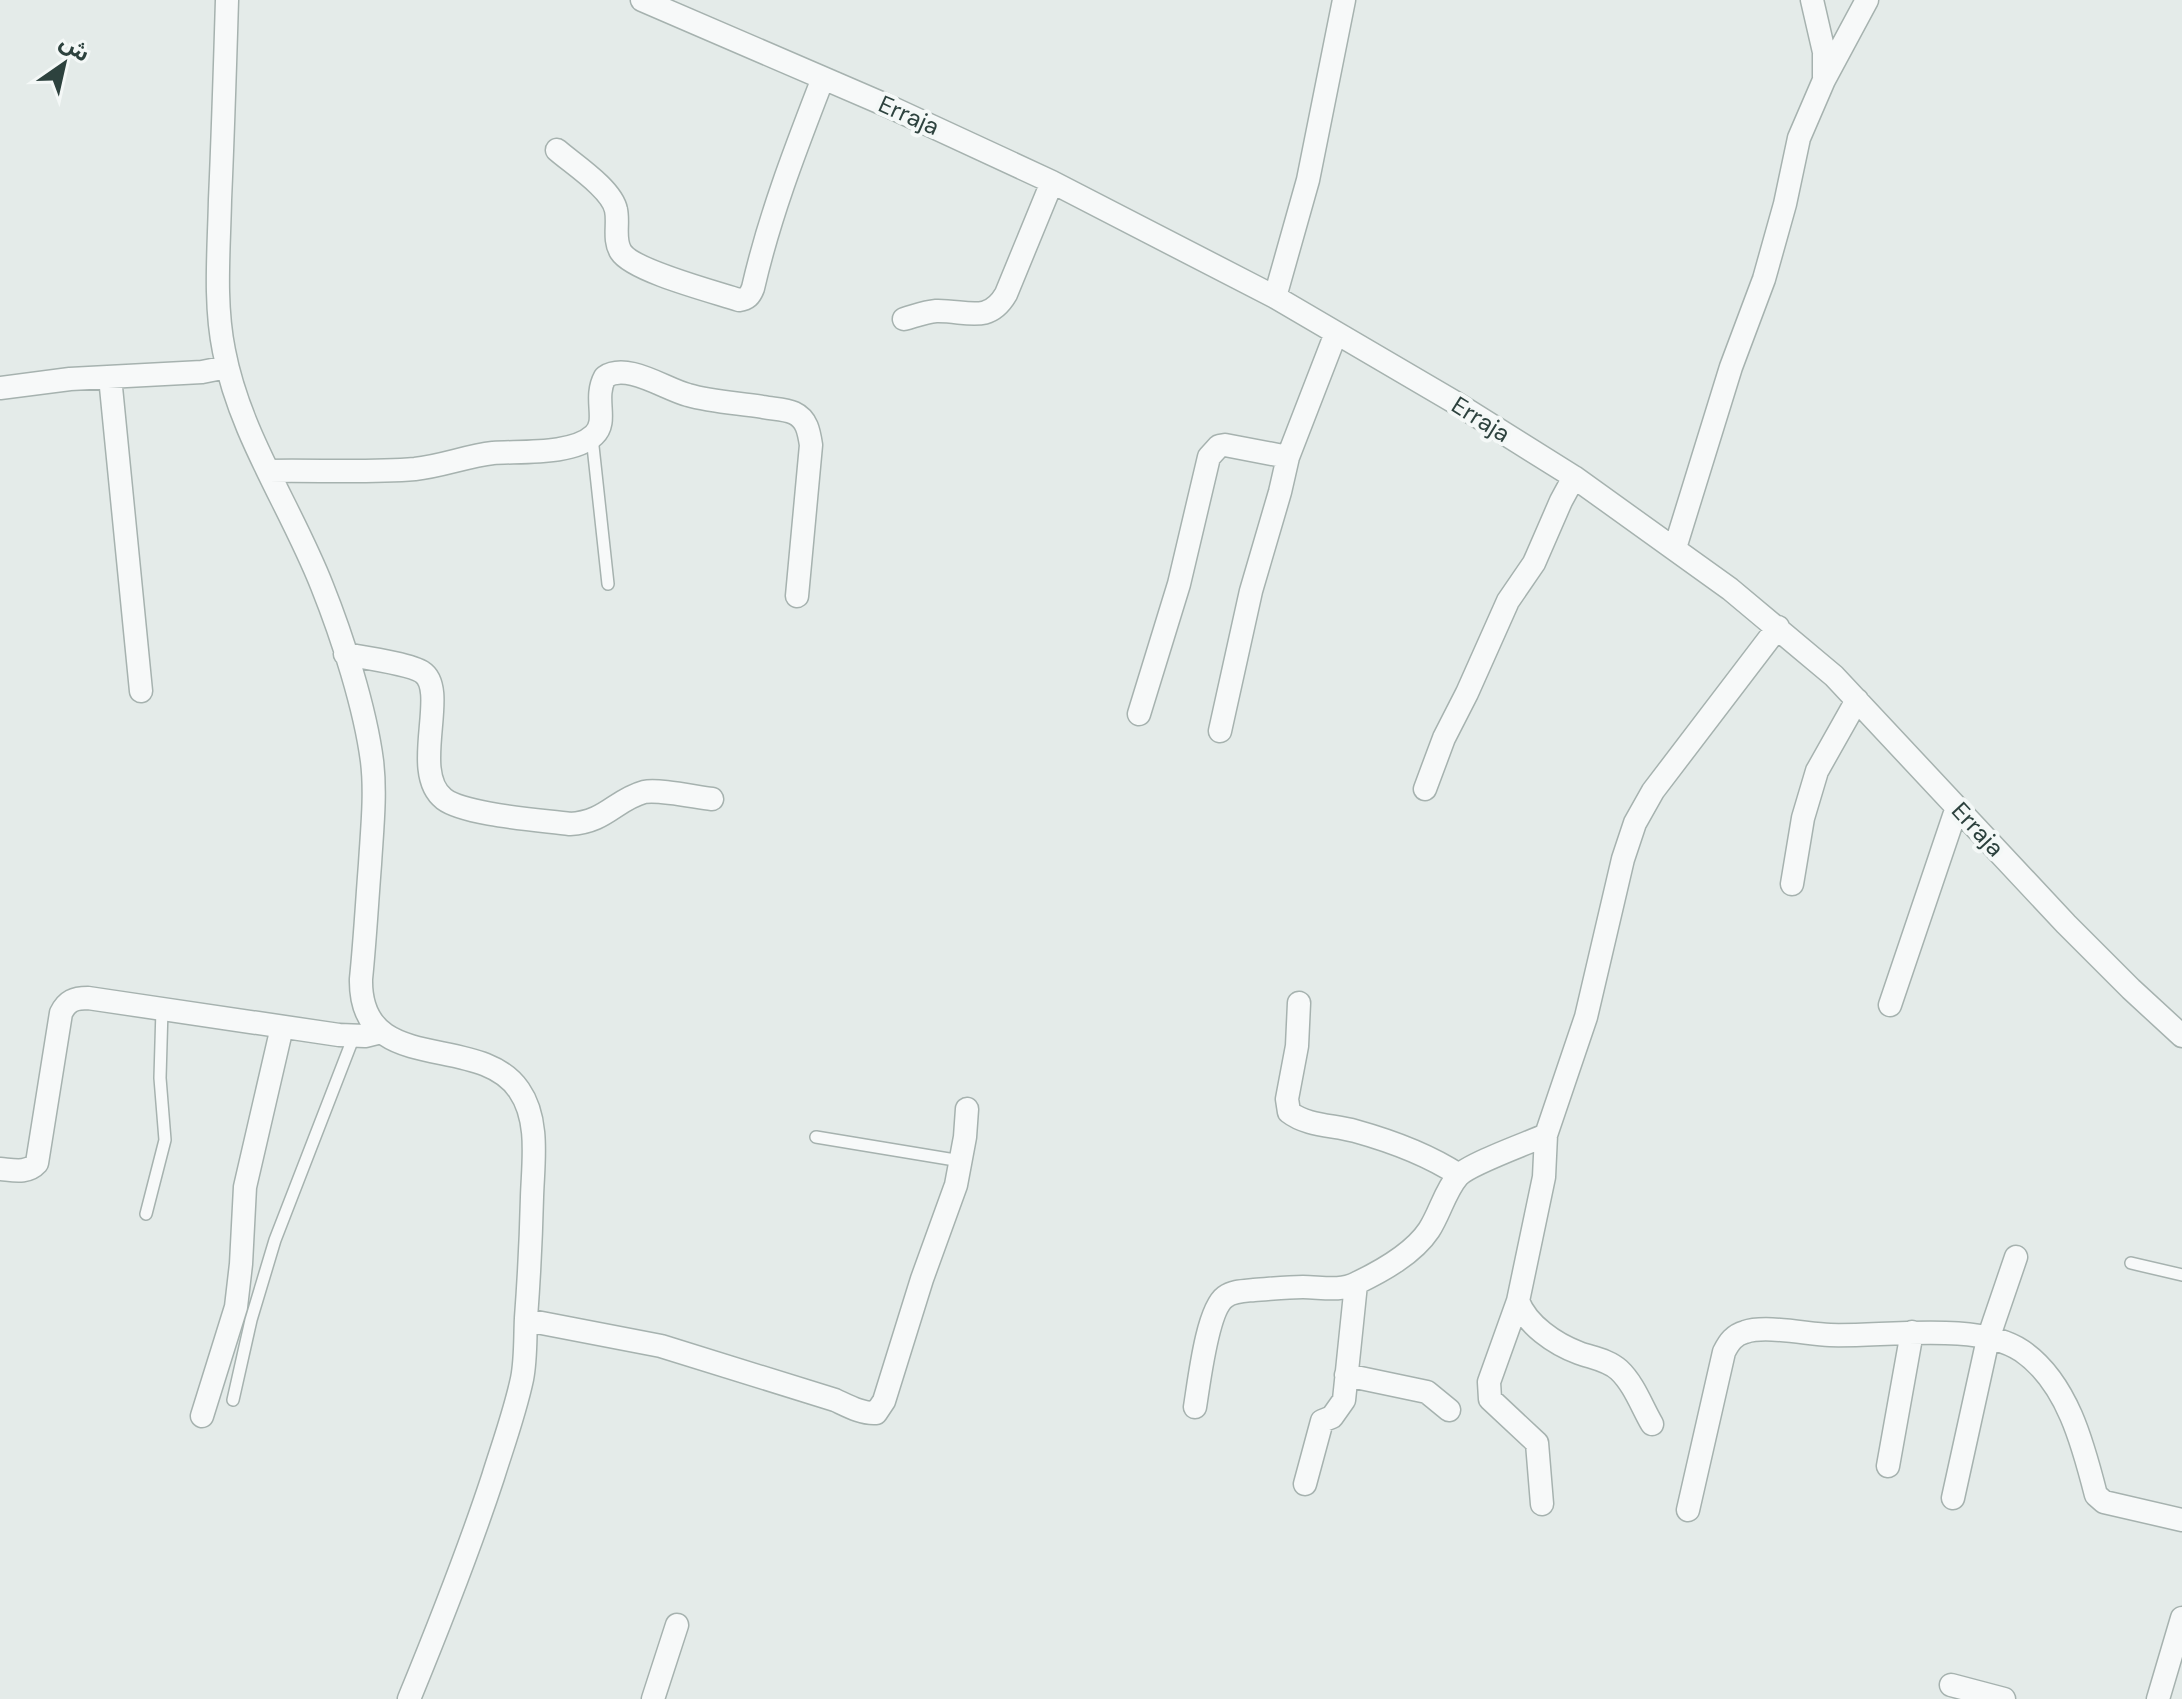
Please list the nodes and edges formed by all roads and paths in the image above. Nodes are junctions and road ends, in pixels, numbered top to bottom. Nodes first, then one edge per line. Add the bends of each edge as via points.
1 (227, 0) edge
2 (642, 0) edge
3 (1344, 0) edge
4 (1812, 0) edge
5 (1867, 0) edge
6 (680, 8) edge
7 (823, 78) junction
8 (1824, 80) junction
9 (557, 150) dead end
10 (1052, 182) junction
11 (1275, 297) junction
12 (904, 319) dead end
13 (1336, 333) junction
14 (227, 367) junction
15 (110, 377) junction
16 (0, 388) edge
17 (592, 437) junction
18 (1288, 457) junction
19 (268, 471) junction
20 (1574, 477) junction
21 (1675, 548) junction
22 (608, 584) dead end
23 (797, 596) dead end
24 (1778, 627) junction
25 (345, 654) junction
26 (141, 691) dead end
27 (1857, 700) junction
28 (1139, 714) dead end
29 (1220, 731) dead end
30 (1425, 789) dead end
31 (712, 799) dead end
32 (1957, 807) junction
33 (1792, 884) dead end
34 (1299, 1003) dead end
35 (1890, 1005) dead end
36 (162, 1009) junction
37 (282, 1027) junction
38 (381, 1032) junction
39 (354, 1036) junction
40 (2182, 1036) edge
41 (967, 1109) dead end
42 (1546, 1135) junction
43 (816, 1137) dead end
44 (962, 1161) junction
45 (0, 1169) edge
46 (1459, 1175) junction
47 (146, 1214) dead end
48 (2016, 1257) dead end
49 (2131, 1263) dead end
50 (2182, 1275) edge
51 (1356, 1284) junction
52 (1518, 1301) junction
53 (526, 1320) junction
54 (1912, 1332) junction
55 (1988, 1339) junction
56 (1346, 1375) junction
57 (233, 1400) dead end
58 (1195, 1407) dead end
59 (1449, 1410) dead end
60 (202, 1416) dead end
61 (1652, 1424) dead end
62 (1888, 1466) dead end
63 (1305, 1484) dead end
64 (1953, 1498) dead end
65 (1542, 1504) dead end
66 (1688, 1510) dead end
67 (2182, 1520) edge
68 (2182, 1618) edge
69 (677, 1625) dead end
70 (1951, 1685) dead end
71 (409, 1699) edge
72 (653, 1699) edge
73 (2004, 1699) edge
74 (2158, 1699) edge

1 - 14 street via 218,261
2 - 6 street, Erraja
3 - 11 street via 1308,180
4 - 8 street via 1824,52
5 - 8 street
6 - 7 street, Erraja
7 - 9 street via 745,299 656,273 625,257 617,243 614,202
7 - 10 street, Erraja
8 - 21 street via 1799,138 1764,279
10 - 11 street, Erraja
10 - 12 street via 999,307
11 - 13 street, Erraja
13 - 18 street
13 - 20 street, Erraja
14 - 15 street
14 - 19 street
15 - 16 street
15 - 26 street
17 - 19 street via 551,450 489,454 414,469
17 - 22 lane
17 - 23 street via 601,424 601,384 617,373 690,396 794,414 804,421 811,445
18 - 28 street via 1225,445 1209,457 1175,599
18 - 29 street
19 - 25 street via 321,584
20 - 21 street, Erraja
20 - 30 street via 1534,563 1508,601
21 - 24 street, Erraja
24 - 27 street, Erraja
24 - 42 street via 1653,791 1635,823 1586,1017
25 - 31 street via 414,668 429,679 433,784 445,799 467,810 570,824 595,819 650,791
25 - 38 street via 372,762 361,995 365,1012
27 - 32 street, Erraja
27 - 33 street via 1817,771
32 - 35 street
32 - 40 street, Erraja via 2066,924
34 - 46 street via 1289,1112 1396,1144
36 - 37 street
36 - 45 street via 88,998 69,1001 61,1013 37,1163 25,1171
36 - 47 lane via 165,1140
37 - 39 street
37 - 60 street via 245,1187 236,1307
38 - 39 street
38 - 53 street via 414,1047 476,1062 501,1073 521,1092 533,1132
39 - 57 lane via 275,1240
41 - 44 street
42 - 46 street
42 - 52 street via 1544,1177
43 - 44 lane
44 - 53 street via 876,1413 661,1346
46 - 51 street via 1418,1244
48 - 55 street
49 - 50 lane
51 - 56 street
51 - 58 street via 1226,1296 1209,1328
52 - 61 street via 1528,1320 1561,1344 1618,1370
52 - 65 street via 1489,1382 1490,1399 1537,1443
53 - 71 street via 523,1375 508,1429 470,1548
54 - 55 street
54 - 62 street
54 - 66 street via 1831,1335 1754,1330 1735,1336 1724,1352
55 - 64 street
55 - 67 street via 2021,1350 2059,1391 2099,1499
56 - 59 street via 1427,1392
56 - 63 street via 1344,1400 1332,1417 1322,1421
68 - 74 street
69 - 72 street
70 - 73 street

